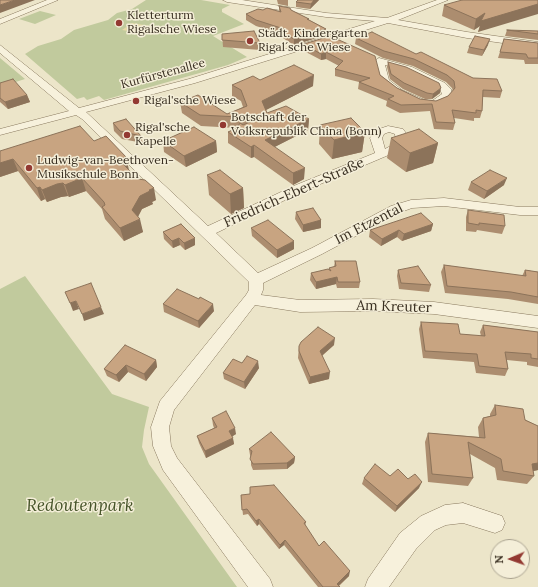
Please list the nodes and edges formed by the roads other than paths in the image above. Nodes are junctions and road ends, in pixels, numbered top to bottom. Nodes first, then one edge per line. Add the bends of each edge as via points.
1 (54, 0) edge
2 (226, 0) edge
3 (444, 0) edge
4 (238, 1) edge
5 (413, 11) junction
6 (326, 15) junction
7 (387, 20) junction
8 (0, 22) edge
9 (438, 29) junction
10 (343, 38) junction
11 (538, 45) edge
12 (0, 48) edge
13 (376, 59) joint
14 (76, 111) junction
15 (0, 132) edge
16 (381, 153) dead end
17 (538, 211) edge
18 (207, 232) junction
19 (256, 280) junction
20 (250, 299) junction
21 (538, 322) edge
22 (495, 523) dead end
23 (262, 587) edge
24 (376, 587) edge

1 - 8 street
2 - 4 street
3 - 5 street, Kurfürstenallee
4 - 6 street
5 - 7 street, Kurfürstenallee
5 - 9 street via 416,17
6 - 7 street
6 - 10 street via 344,25
7 - 9 street
7 - 10 street, Kurfürstenallee
9 - 11 street
10 - 14 street, Kurfürstenallee via 331,38 192,80
12 - 14 street, Friedrich-Ebert-Straße
13 - 13 street via 385,81 398,92 423,103 434,104 447,94 442,85 409,68
14 - 15 street, Kurfürstenallee
14 - 18 street, Friedrich-Ebert-Straße via 86,117
16 - 18 street, Friedrich-Ebert-Straße
17 - 19 street, Im Etzental via 444,202 411,204 396,209
18 - 19 street, Friedrich-Ebert-Straße
19 - 20 street via 256,290
20 - 21 street, Am Kreuter via 300,306 373,305 434,308
20 - 23 street via 166,407 160,427 162,446 170,464
22 - 24 street via 463,513 445,515 428,523 408,541

